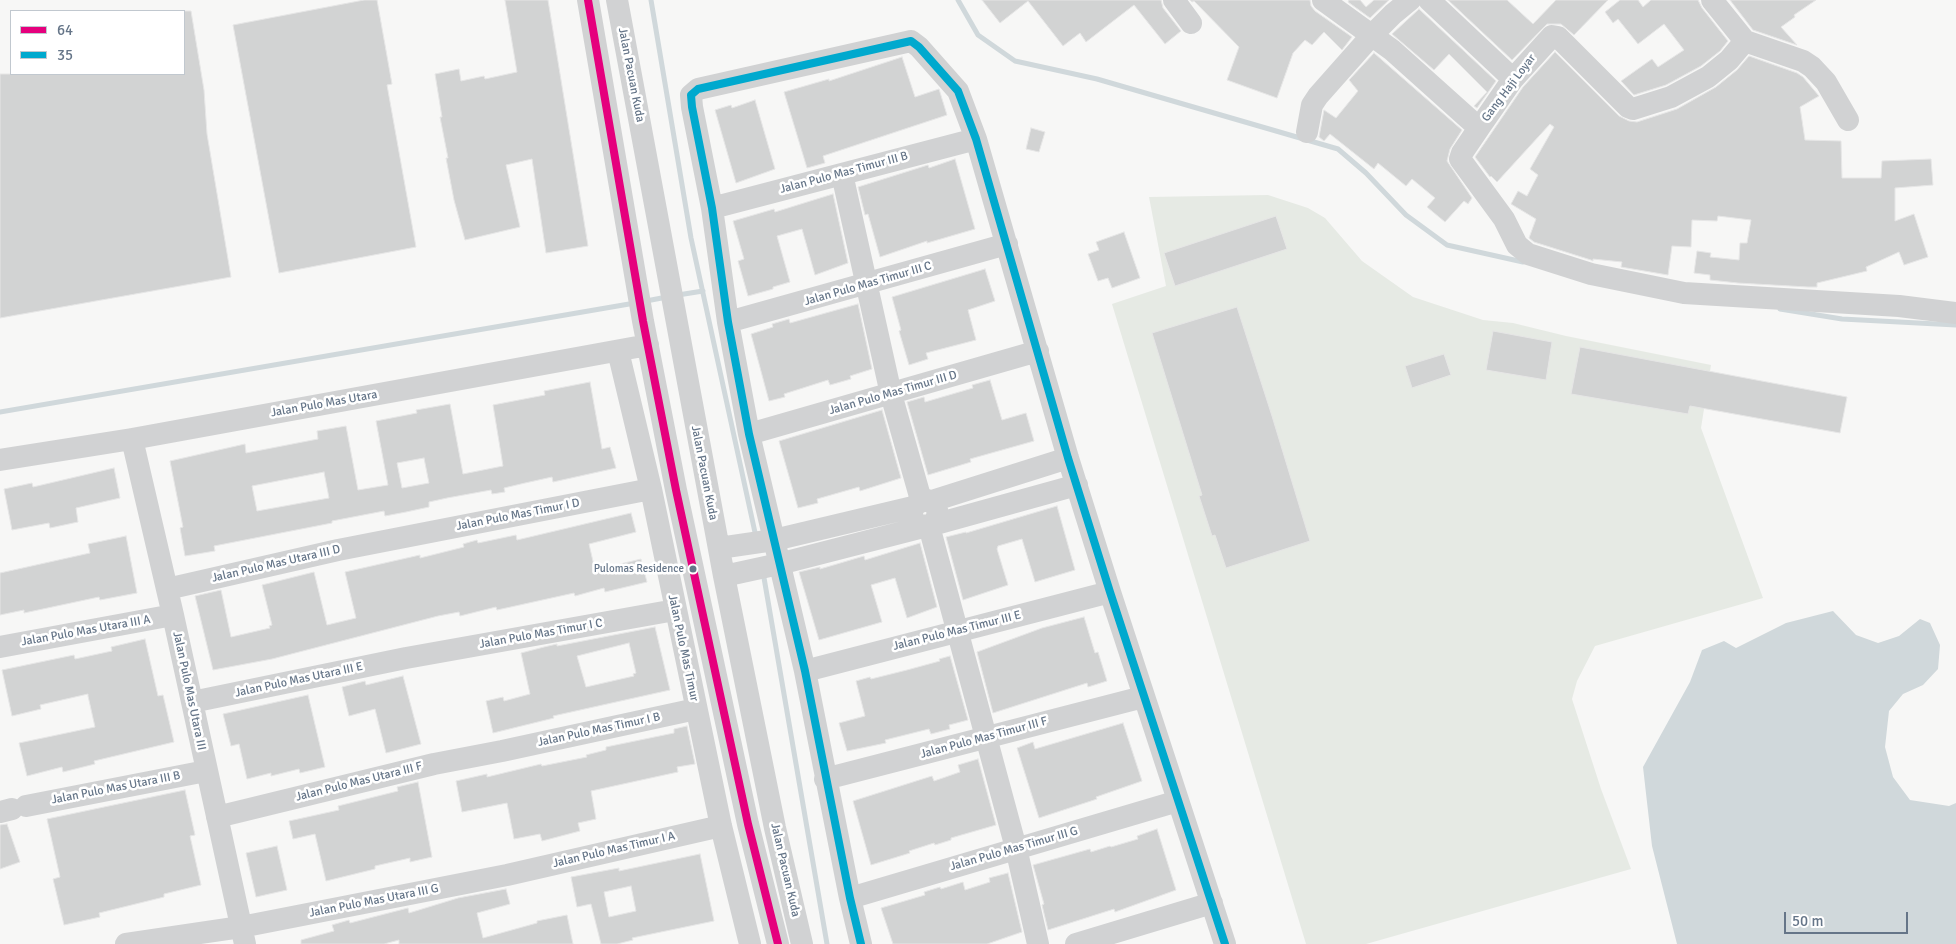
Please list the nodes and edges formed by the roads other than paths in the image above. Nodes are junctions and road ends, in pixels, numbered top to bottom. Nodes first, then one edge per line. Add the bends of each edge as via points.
1 (588, 0) edge
2 (617, 0) edge
3 (1174, 0) edge
4 (1323, 0) edge
5 (1410, 0) edge
6 (1429, 0) edge
7 (1712, 0) edge
8 (1192, 23) dead end
9 (1372, 35) junction
10 (1745, 41) junction
11 (1513, 79) junction
12 (1848, 120) dead end
13 (1479, 128) junction
14 (1306, 132) dead end
15 (976, 139) junction
16 (842, 174) junction
17 (712, 208) junction
18 (1007, 244) junction
19 (868, 284) junction
20 (1956, 313) edge
21 (728, 322) junction
22 (648, 345) junction
23 (618, 351) junction
24 (1038, 351) junction
25 (891, 394) junction
26 (749, 434) junction
27 (132, 439) junction
28 (1068, 458) junction
29 (0, 460) edge
30 (1077, 485) junction
31 (651, 488) junction
32 (922, 503) junction
33 (928, 526) junction
34 (769, 540) junction
35 (386, 541) joint
36 (724, 548) junction
37 (775, 565) junction
38 (730, 575) junction
39 (167, 589) junction
40 (1110, 592) junction
41 (675, 610) junction
42 (173, 615) junction
43 (958, 631) junction
44 (0, 647) edge
45 (406, 658) joint
46 (805, 671) junction
47 (1143, 696) junction
48 (192, 702) junction
49 (696, 709) junction
50 (986, 738) junction
51 (502, 751) joint
52 (206, 770) junction
53 (826, 779) junction
54 (1178, 801) junction
55 (13, 809) edge
56 (217, 817) junction
57 (721, 826) junction
58 (1016, 848) junction
59 (507, 875) joint
60 (850, 898) junction
61 (1212, 903) junction
62 (243, 935) edge
63 (126, 944) edge
64 (750, 944) edge
65 (778, 944) edge
66 (802, 944) edge
67 (861, 944) edge
68 (1038, 944) edge
69 (1076, 944) edge
70 (1225, 944) edge

1 - 22 street
2 - 36 street, Jalan Pacuan Kuda via 674,311
3 - 8 street
4 - 9 street, Gang Haji Loyar
5 - 9 street
6 - 11 street
7 - 10 street
9 - 13 street, Gang Haji Loyar
9 - 14 street via 1318,96 1312,105
10 - 11 street, Gang Haji Loyar via 1708,77 1671,97 1633,109 1555,36 1549,38
10 - 12 street via 1804,61 1812,67 1826,82
11 - 13 street, Gang Haji Loyar
13 - 20 street via 1460,159 1504,219 1517,245 1528,254 1591,274 1684,293 1899,306
15 - 16 street, Jalan Pulo Mas Timur III B
15 - 17 street via 958,91 910,41 698,89 691,95 692,107
15 - 18 street
16 - 17 street, Jalan Pulo Mas Timur III B
16 - 19 street
17 - 21 street
18 - 19 street, Jalan Pulo Mas Timur III C
18 - 24 street
19 - 21 street, Jalan Pulo Mas Timur III C
19 - 25 street
21 - 26 street
22 - 23 street, Jalan Pulo Mas Utara
22 - 65 street via 746,814
23 - 27 street, Jalan Pulo Mas Utara
23 - 31 street, Jalan Pulo Mas Timur
24 - 25 street, Jalan Pulo Mas Timur III D
24 - 28 street
25 - 26 street, Jalan Pulo Mas Timur III D
25 - 32 street
26 - 34 street
27 - 29 street, Jalan Pulo Mas Utara
27 - 39 street, Jalan Pulo Mas Utara III
28 - 30 street
28 - 32 street
30 - 33 street
30 - 40 street
31 - 35 street, Jalan Pulo Mas Timur I D
31 - 41 street, Jalan Pulo Mas Timur
32 - 33 street via 938,510 938,515
32 - 34 street
33 - 37 street
33 - 43 street
34 - 36 street
34 - 37 street
35 - 39 street, Jalan Pulo Mas Utara III D
36 - 38 street, Jalan Pacuan Kuda
37 - 38 street
37 - 46 street
38 - 66 street, Jalan Pacuan Kuda via 775,828
39 - 42 street, Jalan Pulo Mas Utara III
40 - 43 street, Jalan Pulo Mas Timur III E
40 - 47 street
41 - 45 street, Jalan Pulo Mas Timur I C
41 - 49 street, Jalan Pulo Mas Timur
42 - 44 street, Jalan Pulo Mas Utara III A
42 - 48 street, Jalan Pulo Mas Utara III
43 - 46 street, Jalan Pulo Mas Timur III E
43 - 50 street
45 - 48 street, Jalan Pulo Mas Utara III E
46 - 53 street
47 - 50 street, Jalan Pulo Mas Timur III F
47 - 54 street
48 - 52 street, Jalan Pulo Mas Utara III
49 - 51 street, Jalan Pulo Mas Timur I B
49 - 57 street, Jalan Pulo Mas Timur
50 - 53 street, Jalan Pulo Mas Timur III F
50 - 58 street
51 - 56 street, Jalan Pulo Mas Utara III F via 434,764
52 - 55 street, Jalan Pulo Mas Utara III B
52 - 56 street, Jalan Pulo Mas Utara III
53 - 60 street
54 - 58 street, Jalan Pulo Mas Timur III G
54 - 61 street
56 - 62 street, Jalan Pulo Mas Utara III
57 - 59 street, Jalan Pulo Mas Timur I A
57 - 64 street, Jalan Pulo Mas Timur
58 - 60 street, Jalan Pulo Mas Timur III G
58 - 68 street
59 - 62 street, Jalan Pulo Mas Utara III G
60 - 67 street
61 - 69 street
61 - 70 street
62 - 63 street, Jalan Pulo Mas Utara III G

